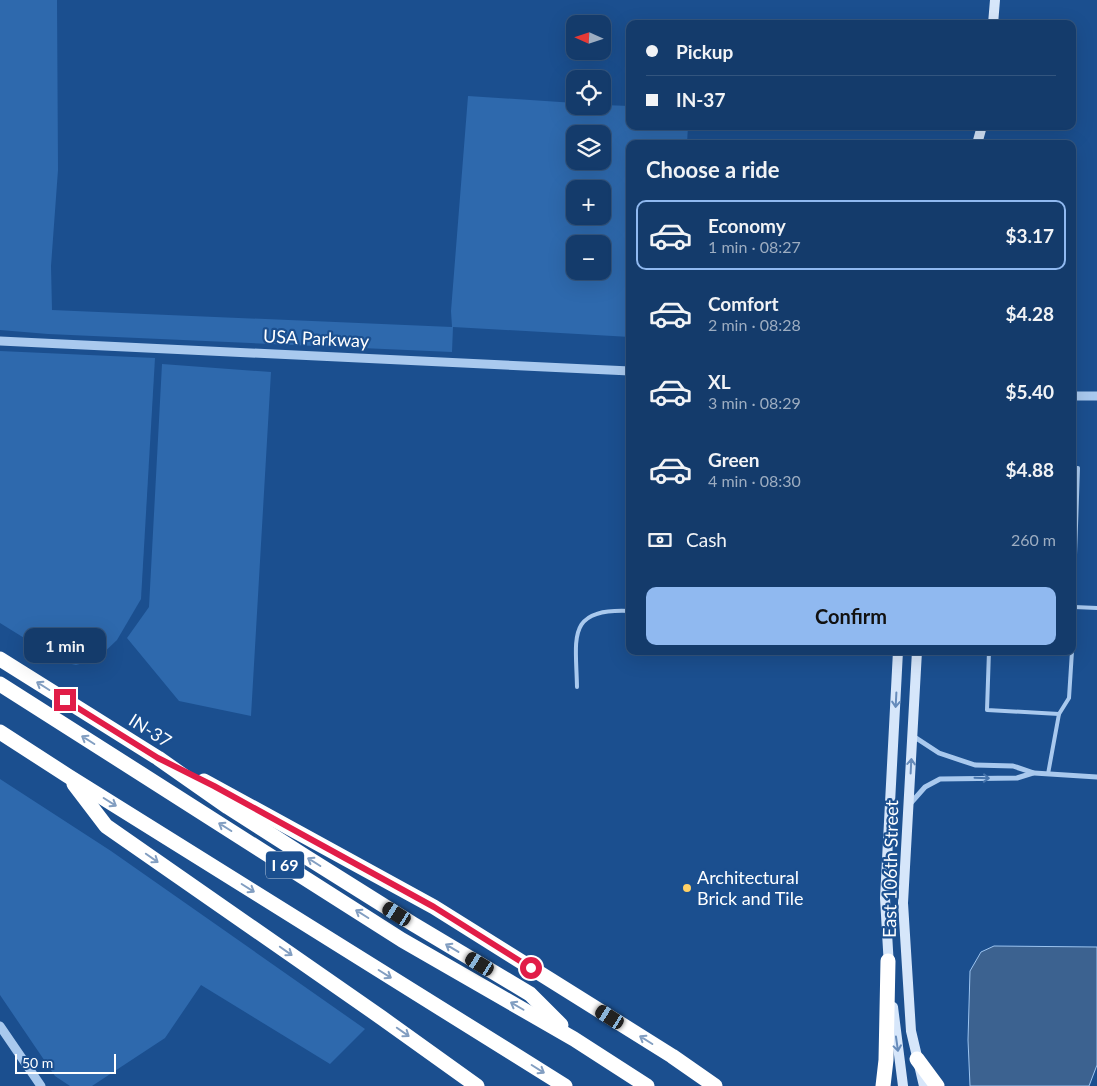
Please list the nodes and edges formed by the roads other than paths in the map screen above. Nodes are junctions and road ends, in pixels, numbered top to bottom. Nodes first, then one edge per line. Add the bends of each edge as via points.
1 (995, 0) edge
2 (993, 20) edge
3 (0, 341) edge
4 (626, 371) edge
5 (1076, 396) edge
6 (1097, 396) edge
7 (1076, 468) edge
8 (1076, 538) edge
9 (1076, 607) edge
10 (1097, 608) edge
11 (626, 611) edge
12 (898, 655) edge
13 (916, 655) edge
14 (989, 655) edge
15 (1072, 655) edge
16 (0, 659) edge
17 (0, 684) edge
18 (577, 687) dead end
19 (1059, 714) junction
20 (0, 732) edge
21 (913, 736) junction
22 (158, 758) junction
23 (1034, 773) junction
24 (1048, 774) junction
25 (68, 776) junction
26 (1097, 777) edge
27 (909, 806) junction
28 (888, 961) junction
29 (0, 1026) edge
30 (574, 1039) junction
31 (672, 1056) junction
32 (917, 1058) junction
33 (41, 1086) edge
34 (477, 1086) edge
35 (566, 1086) edge
36 (647, 1086) edge
37 (715, 1086) edge
38 (725, 1086) edge
39 (883, 1086) edge
40 (903, 1086) edge
41 (924, 1086) edge
42 (937, 1086) edge

1 - 2 main road
3 - 4 street, USA Parkway
5 - 6 street
7 - 8 lane
9 - 10 lane
11 - 18 lane via 597,613 586,618 580,626 576,645
12 -> 28 main road, East 106th Street via 885,898
13 - 21 main road, East 106th Street
14 - 19 lane via 987,710
15 - 19 lane via 1069,698
22 -> 16 highway, IN-37
30 -> 17 highway, I 69 via 402,940
19 - 24 lane
20 - 25 highway, I 69
21 - 23 street via 939,753 975,765 1013,766
27 -> 21 main road, East 106th Street
30 -> 22 highway, IN-37 via 530,994 228,807
31 -> 22 highway via 434,907
23 - 24 street
27 -> 23 street via 925,787 940,779 1017,778
24 - 26 street
25 -> 34 highway via 106,826
25 -> 35 highway, I 69
27 - 32 main road, East 106th Street via 904,903 911,1031
28 - 39 highway
28 -> 40 main road, East 106th Street
29 - 33 street
30 - 36 highway, I 69
31 - 37 highway
31 - 38 highway
32 - 41 main road, East 106th Street
32 - 42 highway

